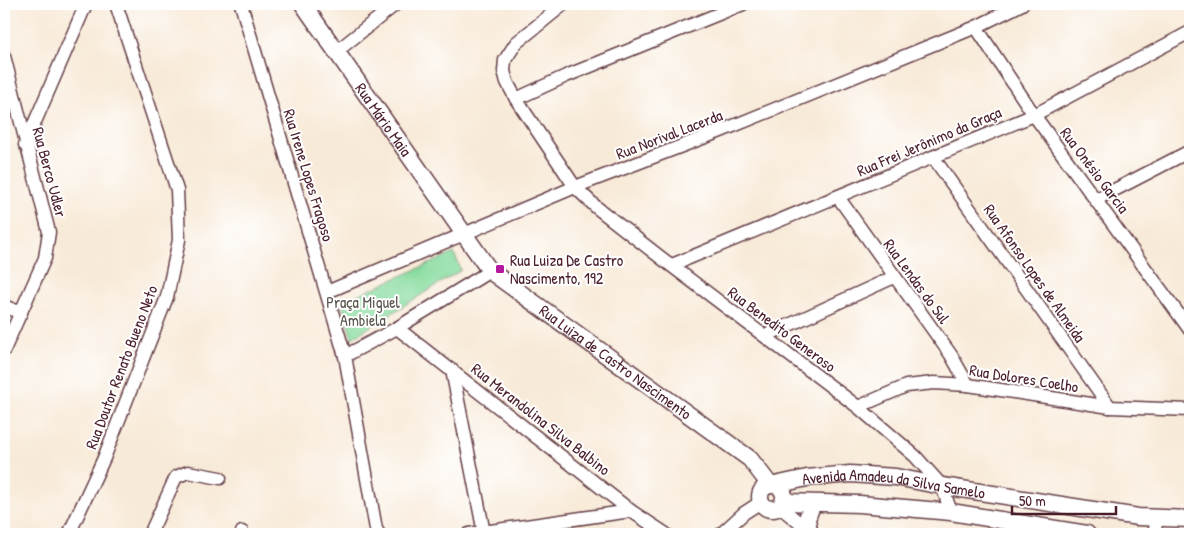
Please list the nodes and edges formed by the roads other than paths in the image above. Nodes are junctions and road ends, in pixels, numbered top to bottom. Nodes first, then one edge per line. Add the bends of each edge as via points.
1 (86, 4) edge
2 (116, 4) edge
3 (241, 4) edge
4 (303, 4) edge
5 (396, 4) edge
6 (564, 4) edge
7 (743, 4) edge
8 (1022, 4) edge
9 (728, 8) edge
10 (976, 27) junction
11 (1190, 32) edge
12 (337, 51) junction
13 (4, 56) edge
14 (516, 99) junction
15 (1034, 115) junction
16 (25, 145) junction
17 (1190, 150) edge
18 (933, 157) junction
19 (575, 187) junction
20 (838, 197) junction
21 (1097, 199) junction
22 (464, 236) junction
23 (672, 265) junction
24 (490, 271) junction
25 (894, 277) junction
26 (327, 292) junction
27 (4, 306) edge
28 (21, 313) junction
29 (397, 328) junction
30 (1190, 330) edge
31 (765, 336) junction
32 (4, 350) edge
33 (345, 356) junction
34 (452, 370) junction
35 (968, 385) junction
36 (858, 407) junction
37 (1110, 407) junction
38 (1190, 410) edge
39 (220, 478) dead end
40 (773, 485) junction
41 (942, 486) junction
42 (761, 502) junction
43 (782, 505) junction
44 (812, 505) junction
45 (631, 510) junction
46 (951, 512) junction
47 (1190, 519) edge
48 (1155, 527) edge
49 (484, 532) junction
50 (811, 533) edge
51 (69, 534) edge
52 (150, 534) edge
53 (379, 534) edge
54 (469, 534) edge
55 (666, 534) edge
56 (722, 534) edge
57 (1087, 534) edge

1 - 16 street
2 - 51 street, Rua Doutor Renato Bueno Neto via 177,190 179,240 167,297 104,458
3 - 26 street, Rua Irene Lopes Fragoso
4 - 12 street, Rua Mário Maia
5 - 12 street
6 - 14 street, Rua Benedito Generoso via 510,50 504,71
7 - 9 street
8 - 10 street, Rua Norival Lacerda
9 - 14 street
10 - 15 street, Rua Onésio Garcia
10 - 19 street, Rua Norival Lacerda
11 - 15 street, Rua Frei Jerônimo da Graça
12 - 22 street, Rua Mário Maia
13 - 16 street, Rua Berco Udler
14 - 19 street, Rua Benedito Generoso
15 - 18 street, Rua Frei Jerônimo da Graça
15 - 21 street, Rua Onésio Garcia
16 - 28 street, Rua Berco Udler via 45,212 48,244
17 - 21 street
18 - 20 street, Rua Frei Jerônimo da Graça
18 - 37 street, Rua Afonso Lopes de Almeida
19 - 22 street, Rua Norival Lacerda
19 - 23 street, Rua Benedito Generoso
20 - 23 street, Rua Frei Jerônimo da Graça
20 - 25 street, Rua Lendas do Sul
21 - 30 street, Rua Onésio Garcia
22 - 24 street, Rua Luiza de Castro Nascimento
22 - 26 street, Rua Norival Lacerda
23 - 31 street, Rua Benedito Generoso
24 - 29 street
24 - 40 street, Rua Luiza de Castro Nascimento via 750,459
25 - 31 street
25 - 35 street, Rua Lendas do Sul via 951,355
26 - 33 street, Rua Irene Lopes Fragoso
27 - 28 street
28 - 32 street, Rua Berco Udler
29 - 33 street
29 - 34 street, Rua Merandolina Silva Balbino
31 - 36 street, Rua Benedito Generoso
33 - 53 street, Rua Irene Lopes Fragoso
34 - 45 street, Rua Merandolina Silva Balbino
34 - 49 street
35 - 36 street, Rua Dolores Coelho via 934,383 906,386
35 - 37 street, Rua Dolores Coelho
36 - 41 street, Rua Benedito Generoso via 915,456
37 - 38 street, Rua Dolores Coelho
39 - 52 street via 182,473 171,484
40 - 41 street, Avenida Amadeu da Silva Samelo via 850,474 896,477
40 - 42 street via 761,491
40 - 43 street via 784,492
41 - 46 street, Rua Benedito Generoso
41 - 48 street, Avenida Amadeu da Silva Samelo
42 - 43 street via 769,509
42 - 56 street
43 - 44 street, Avenida Amadeu da Silva Samelo
43 - 50 street
44 - 46 street, Avenida Amadeu da Silva Samelo via 860,504
44 - 50 street via 807,519
45 - 49 street
45 - 55 street, Rua Merandolina Silva Balbino
46 - 57 street, Avenida Amadeu da Silva Samelo
47 - 48 street, Avenida Amadeu da Silva Samelo
49 - 54 street

